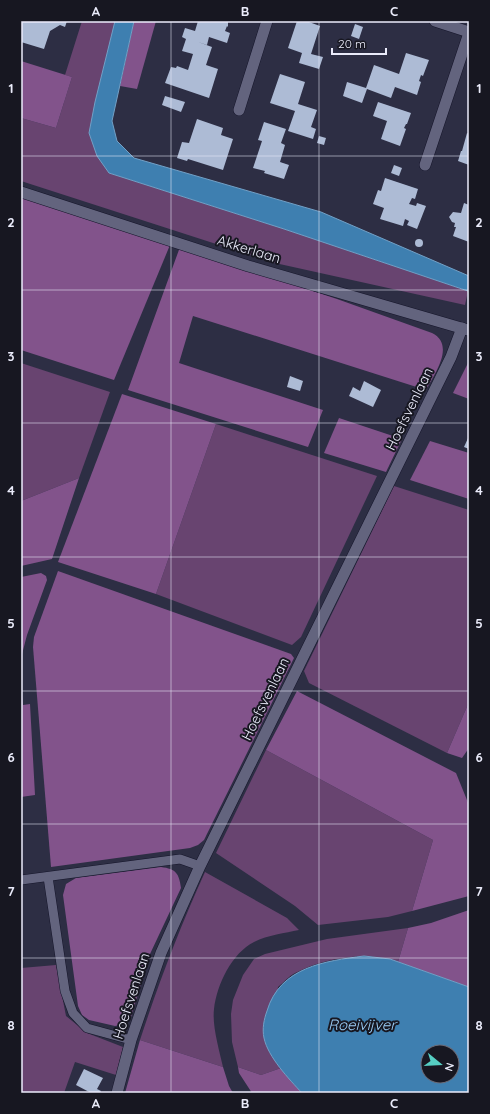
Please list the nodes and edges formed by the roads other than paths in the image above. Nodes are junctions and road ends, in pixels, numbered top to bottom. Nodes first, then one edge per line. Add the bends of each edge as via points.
1 (267, 21) edge
2 (435, 21) edge
3 (469, 32) edge
4 (239, 110) dead end
5 (425, 165) dead end
6 (21, 192) edge
7 (466, 329) edge
8 (200, 866) junction
9 (48, 877) junction
10 (21, 880) edge
11 (132, 1040) junction
12 (117, 1093) edge

1 - 4 street
2 - 3 street
3 - 5 street
6 - 7 street, Akkerlaan via 248,266
7 - 8 street, Hoefsvenlaan
8 - 9 lane via 180,859
8 - 11 street, Hoefsvenlaan via 161,953
9 - 10 lane
9 - 11 lane via 66,991 72,1013 87,1028
11 - 12 street, Hoefsvenlaan

